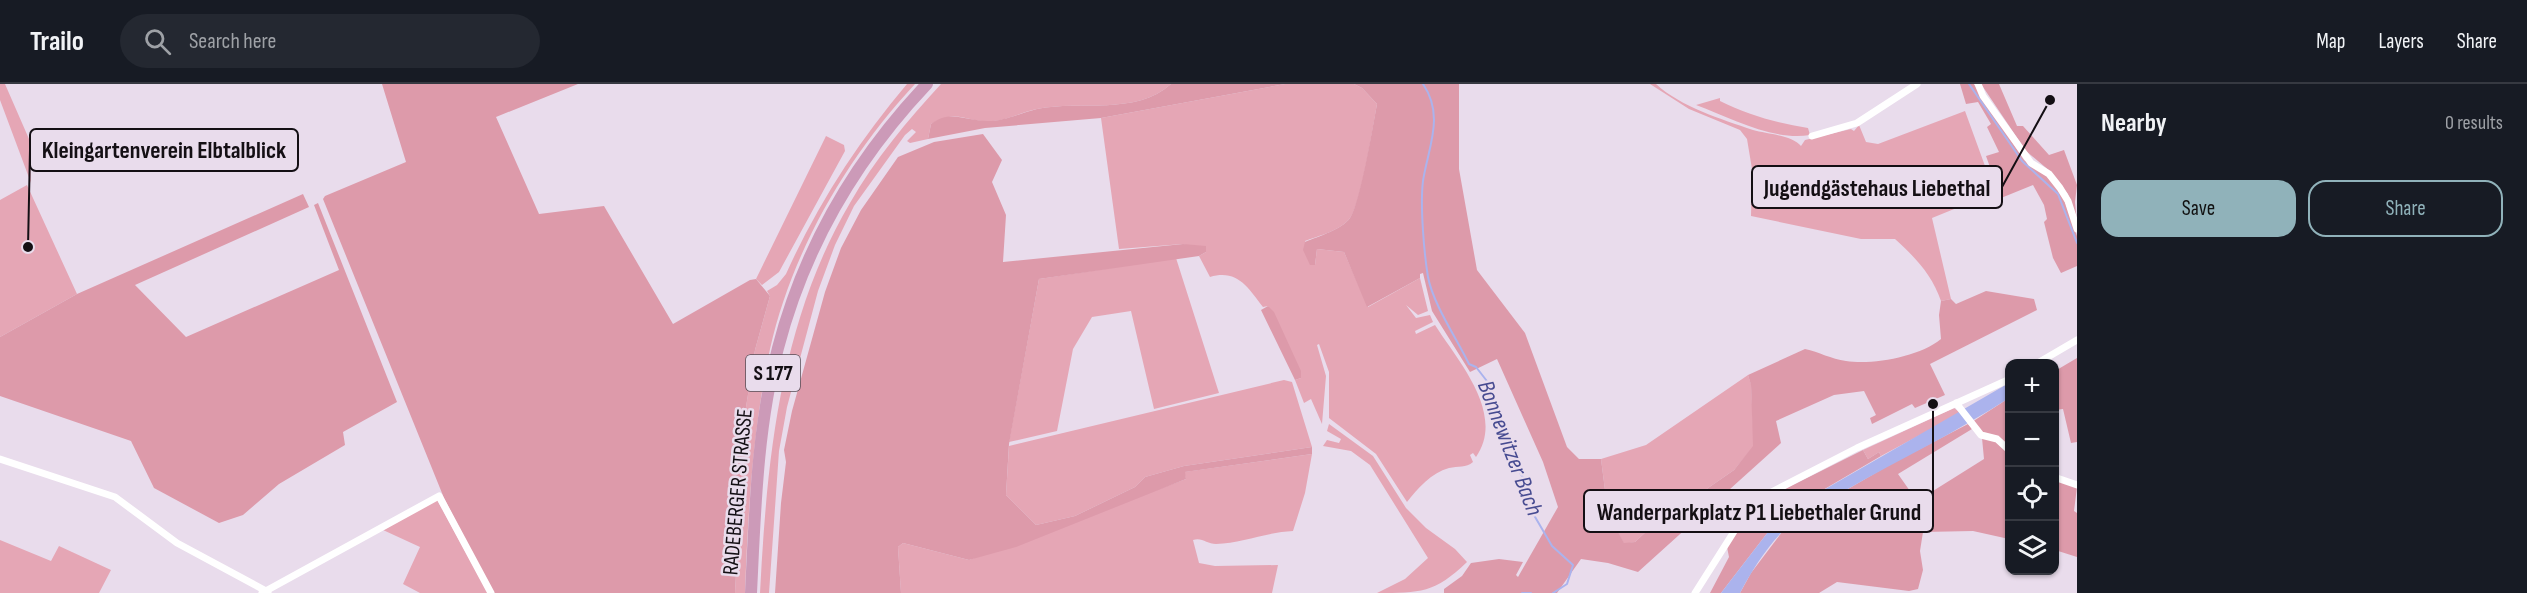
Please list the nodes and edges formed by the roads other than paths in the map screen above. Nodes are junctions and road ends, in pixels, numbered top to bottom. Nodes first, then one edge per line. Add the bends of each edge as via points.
1 (927, 84) edge
2 (1917, 84) edge
3 (1978, 84) edge
4 (1812, 136) dead end
5 (2077, 229) edge
6 (2077, 340) edge
7 (2043, 359) edge
8 (2005, 381) edge
9 (1956, 403) junction
10 (2005, 445) edge
11 (0, 459) edge
12 (2059, 478) edge
13 (2077, 484) edge
14 (266, 592) edge
15 (491, 593) edge
16 (751, 593) edge
17 (1695, 593) edge

1 - 16 highway, RADEBERGER STRASSE / S 177 via 882,135 835,206 784,324 764,418
2 - 4 street via 1857,123
3 - 5 street via 2031,163 2049,174 2060,188
6 - 7 street
8 - 9 street
9 - 10 street via 1981,435
9 - 17 street via 1760,498 1747,511
11 - 14 street via 115,497 177,543
12 - 13 street
14 - 15 street via 440,496

